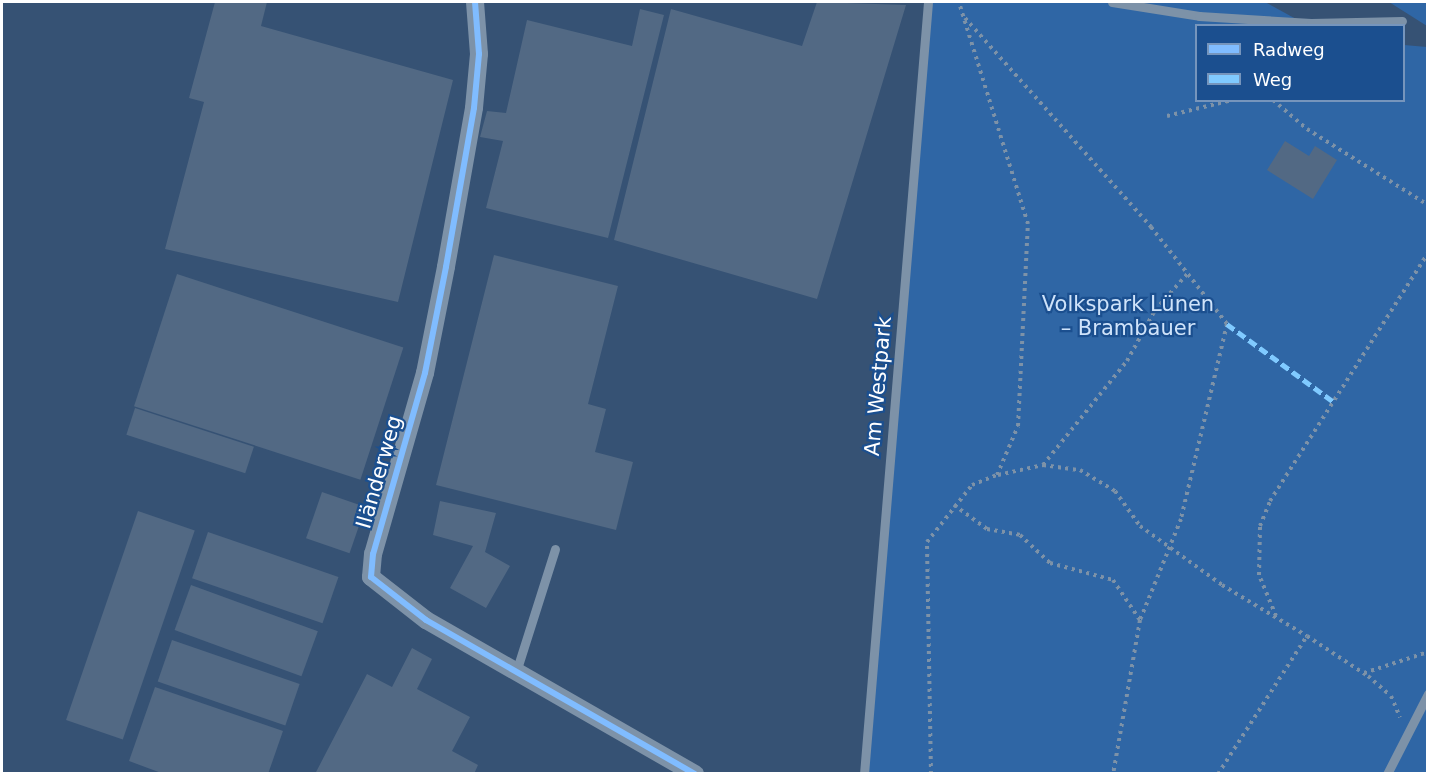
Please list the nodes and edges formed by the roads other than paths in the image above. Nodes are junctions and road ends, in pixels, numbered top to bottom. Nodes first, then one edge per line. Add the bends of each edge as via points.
1 (475, 2) edge
2 (928, 2) edge
3 (1112, 2) edge
4 (1402, 21) dead end
5 (555, 549) dead end
6 (516, 672) junction
7 (1428, 694) edge
8 (695, 774) edge
9 (864, 774) edge
10 (1387, 774) edge

1 - 6 street, Iländerweg via 479,54 474,108 448,256 425,373 373,554 371,578 426,620
2 - 9 lane, Am Westpark
3 - 4 lane via 1199,16 1311,24
5 - 6 lane
6 - 8 street, Iländerweg
7 - 10 lane

